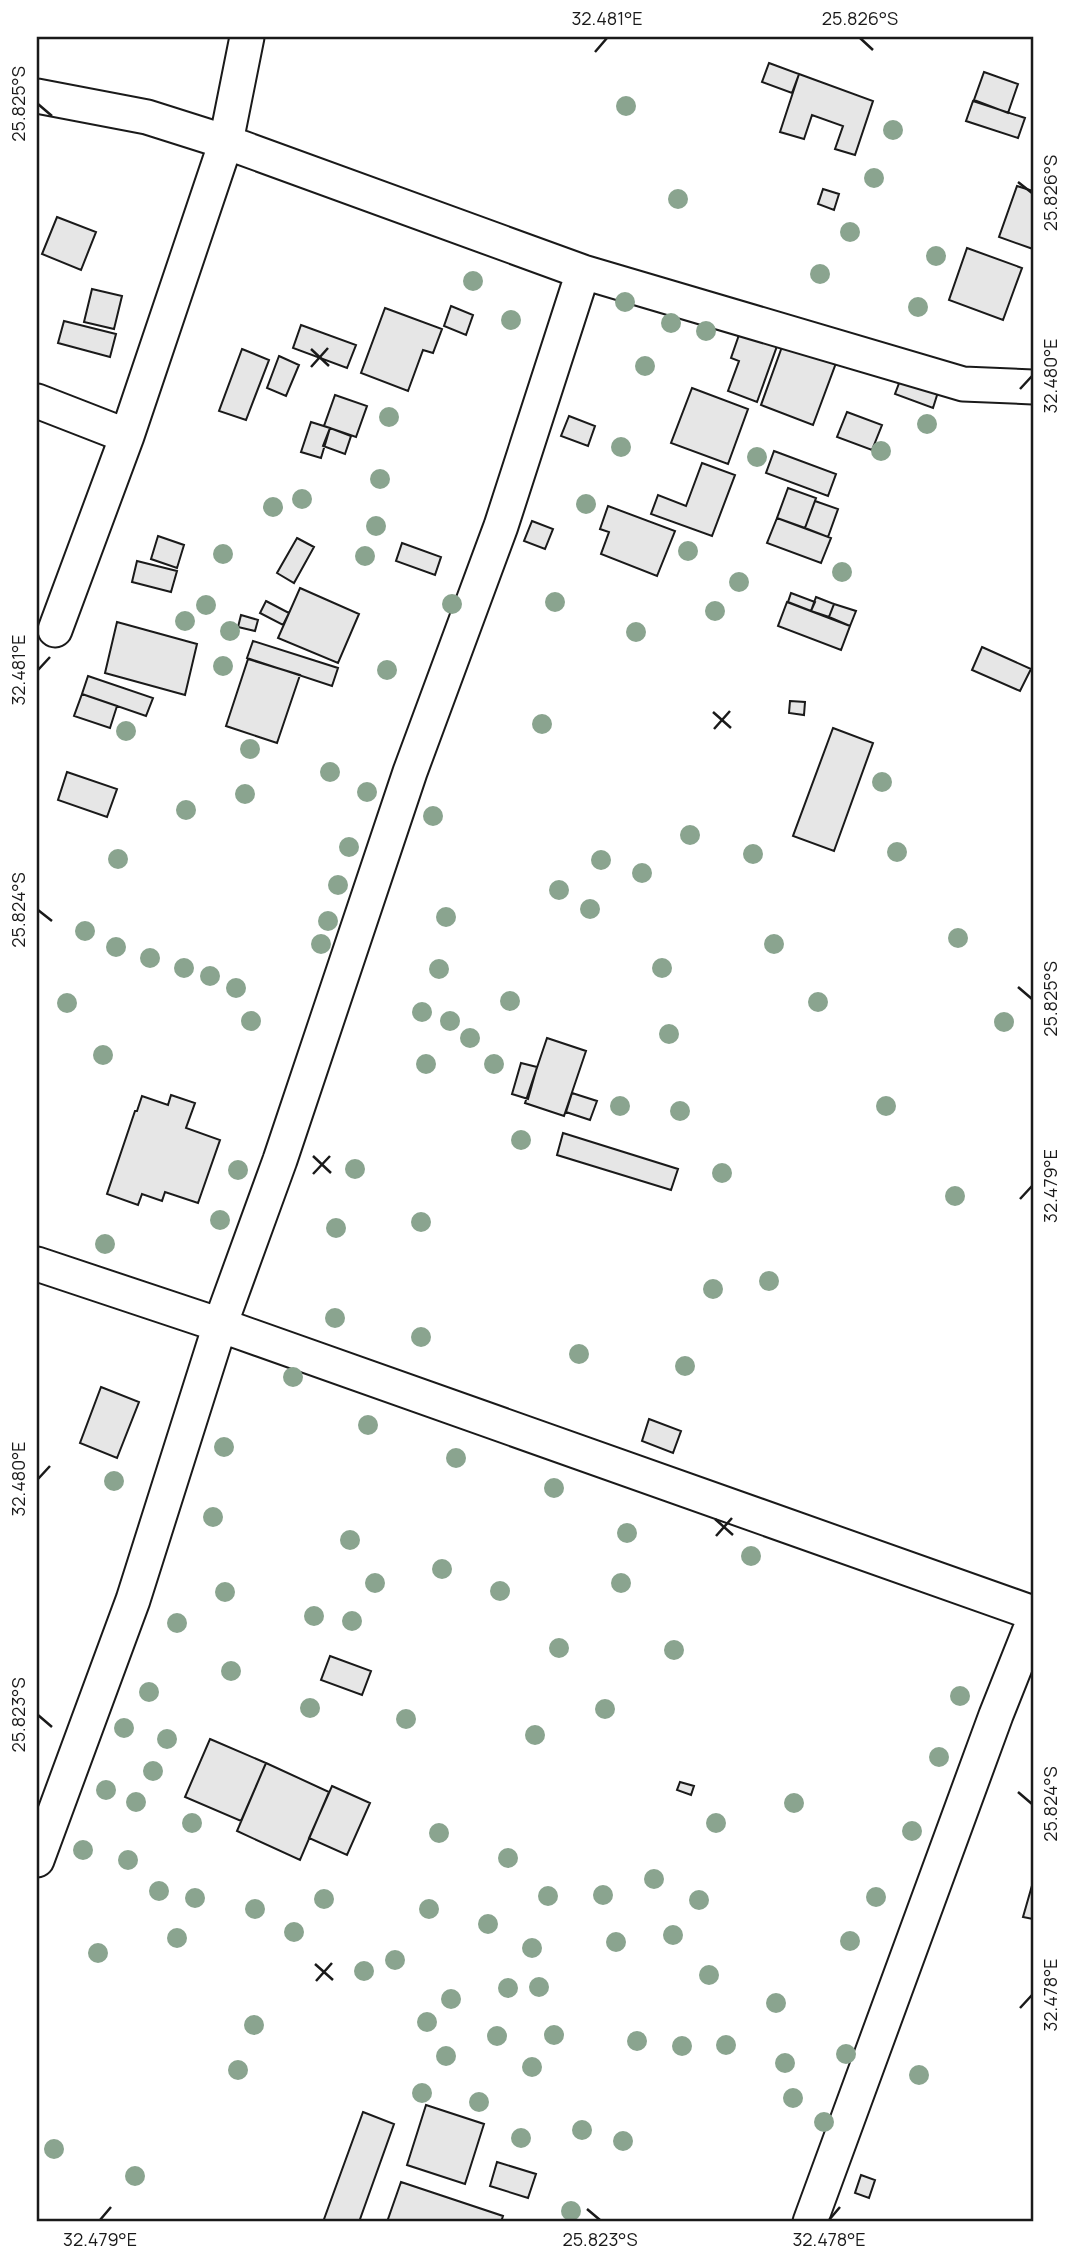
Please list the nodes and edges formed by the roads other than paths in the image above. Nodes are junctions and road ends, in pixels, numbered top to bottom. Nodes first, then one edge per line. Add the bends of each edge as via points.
1 (247, 37) edge
2 (37, 96) edge
3 (226, 142) junction
4 (583, 272) junction
5 (1033, 387) edge
6 (37, 401) edge
7 (127, 436) junction
8 (55, 630) dead end
9 (37, 1264) edge
10 (220, 1325) junction
11 (1033, 1613) edge
12 (1033, 1622) edge
13 (37, 1860) edge
14 (810, 2222) edge

1 - 3 street
2 - 3 street via 147,117
3 - 4 street
3 - 7 street
4 - 5 street via 962,384
4 - 10 street via 501,526 410,772
6 - 7 street
7 - 8 street
9 - 10 street
10 - 11 street
10 - 13 street via 133,1600
12 - 14 street

